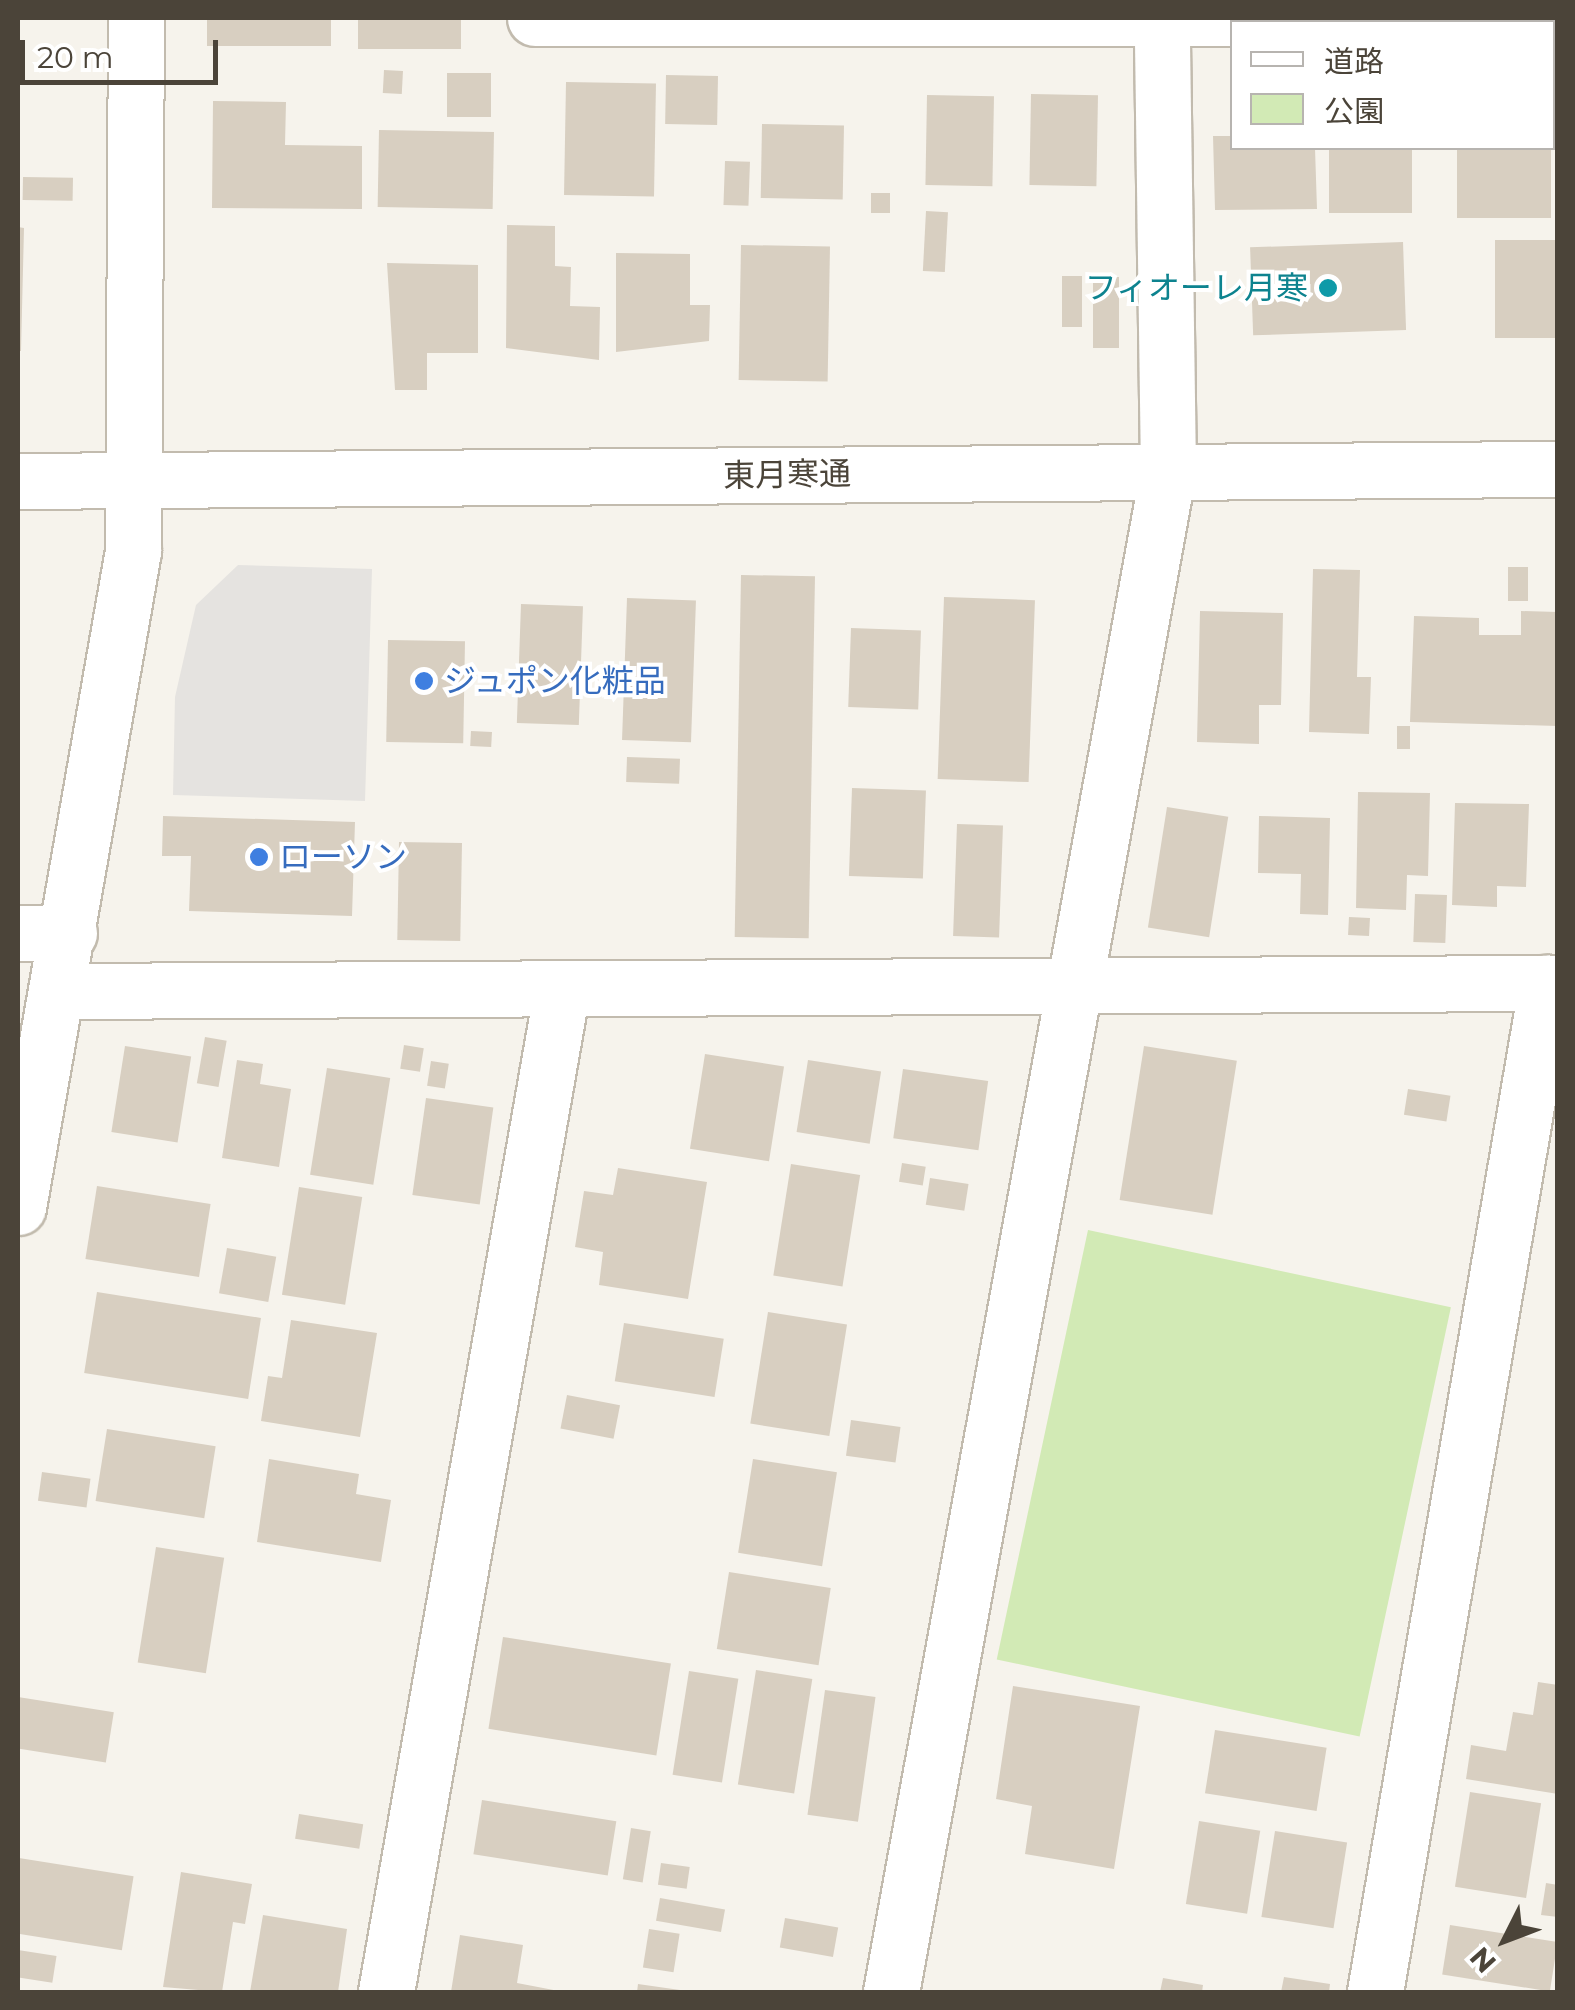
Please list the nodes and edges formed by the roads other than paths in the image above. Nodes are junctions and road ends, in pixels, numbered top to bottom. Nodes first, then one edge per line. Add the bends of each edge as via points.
1 (136, 18) edge
2 (535, 18) edge
3 (1350, 18) edge
4 (1558, 18) edge
5 (918, 19) edge
6 (1287, 20) edge
7 (1230, 22) edge
8 (1162, 24) junction
9 (1558, 469) edge
10 (1168, 471) junction
11 (18, 481) edge
12 (136, 482) junction
13 (43, 933) edge
14 (1552, 983) edge
15 (1068, 986) junction
16 (61, 991) junction
17 (561, 994) junction
18 (18, 1208) edge
19 (386, 1992) edge
20 (891, 1992) edge
21 (1375, 1992) edge

1 - 12 street
2 - 5 street
3 - 4 street
3 - 6 street
5 - 8 street
7 - 8 street
8 - 10 street
9 - 10 street, 東月寒通
10 - 12 street, 東月寒通
10 - 15 street
11 - 12 street, 東月寒通
12 - 13 street
13 - 16 street
14 - 15 street
14 - 21 street
15 - 17 street
15 - 20 street
16 - 17 street
16 - 18 street
17 - 19 street

